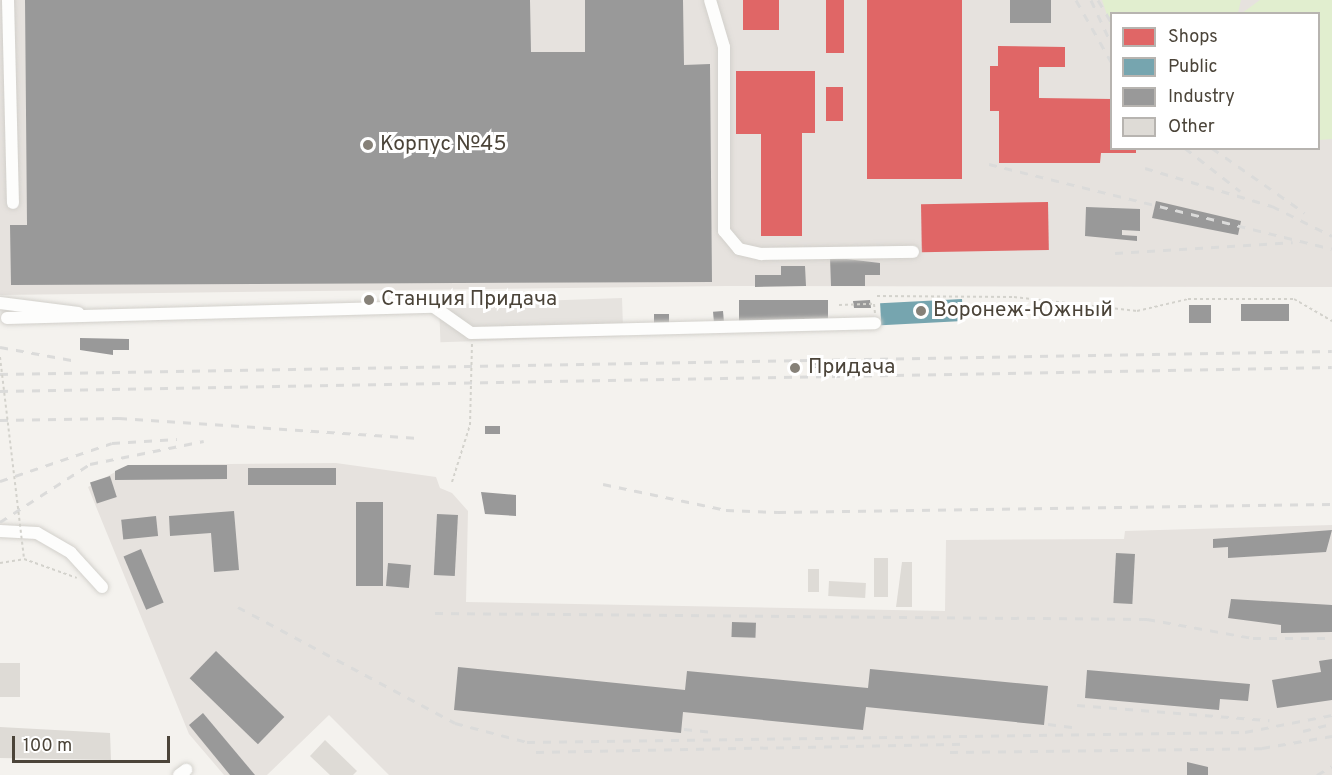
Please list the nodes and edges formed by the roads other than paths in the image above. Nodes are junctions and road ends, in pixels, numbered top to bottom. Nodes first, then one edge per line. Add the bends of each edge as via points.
1 (8, 0) edge
2 (710, 0) edge
3 (12, 203) dead end
4 (913, 252) dead end
5 (0, 303) edge
6 (100, 317) junction
7 (7, 318) dead end
8 (875, 323) dead end
9 (2, 530) edge
10 (102, 587) dead end

1 - 3 street
2 - 4 street via 724,47 724,231 739,249 761,254
5 - 6 street
6 - 7 street
6 - 8 street via 434,307 471,333
9 - 10 street via 37,533 71,553

